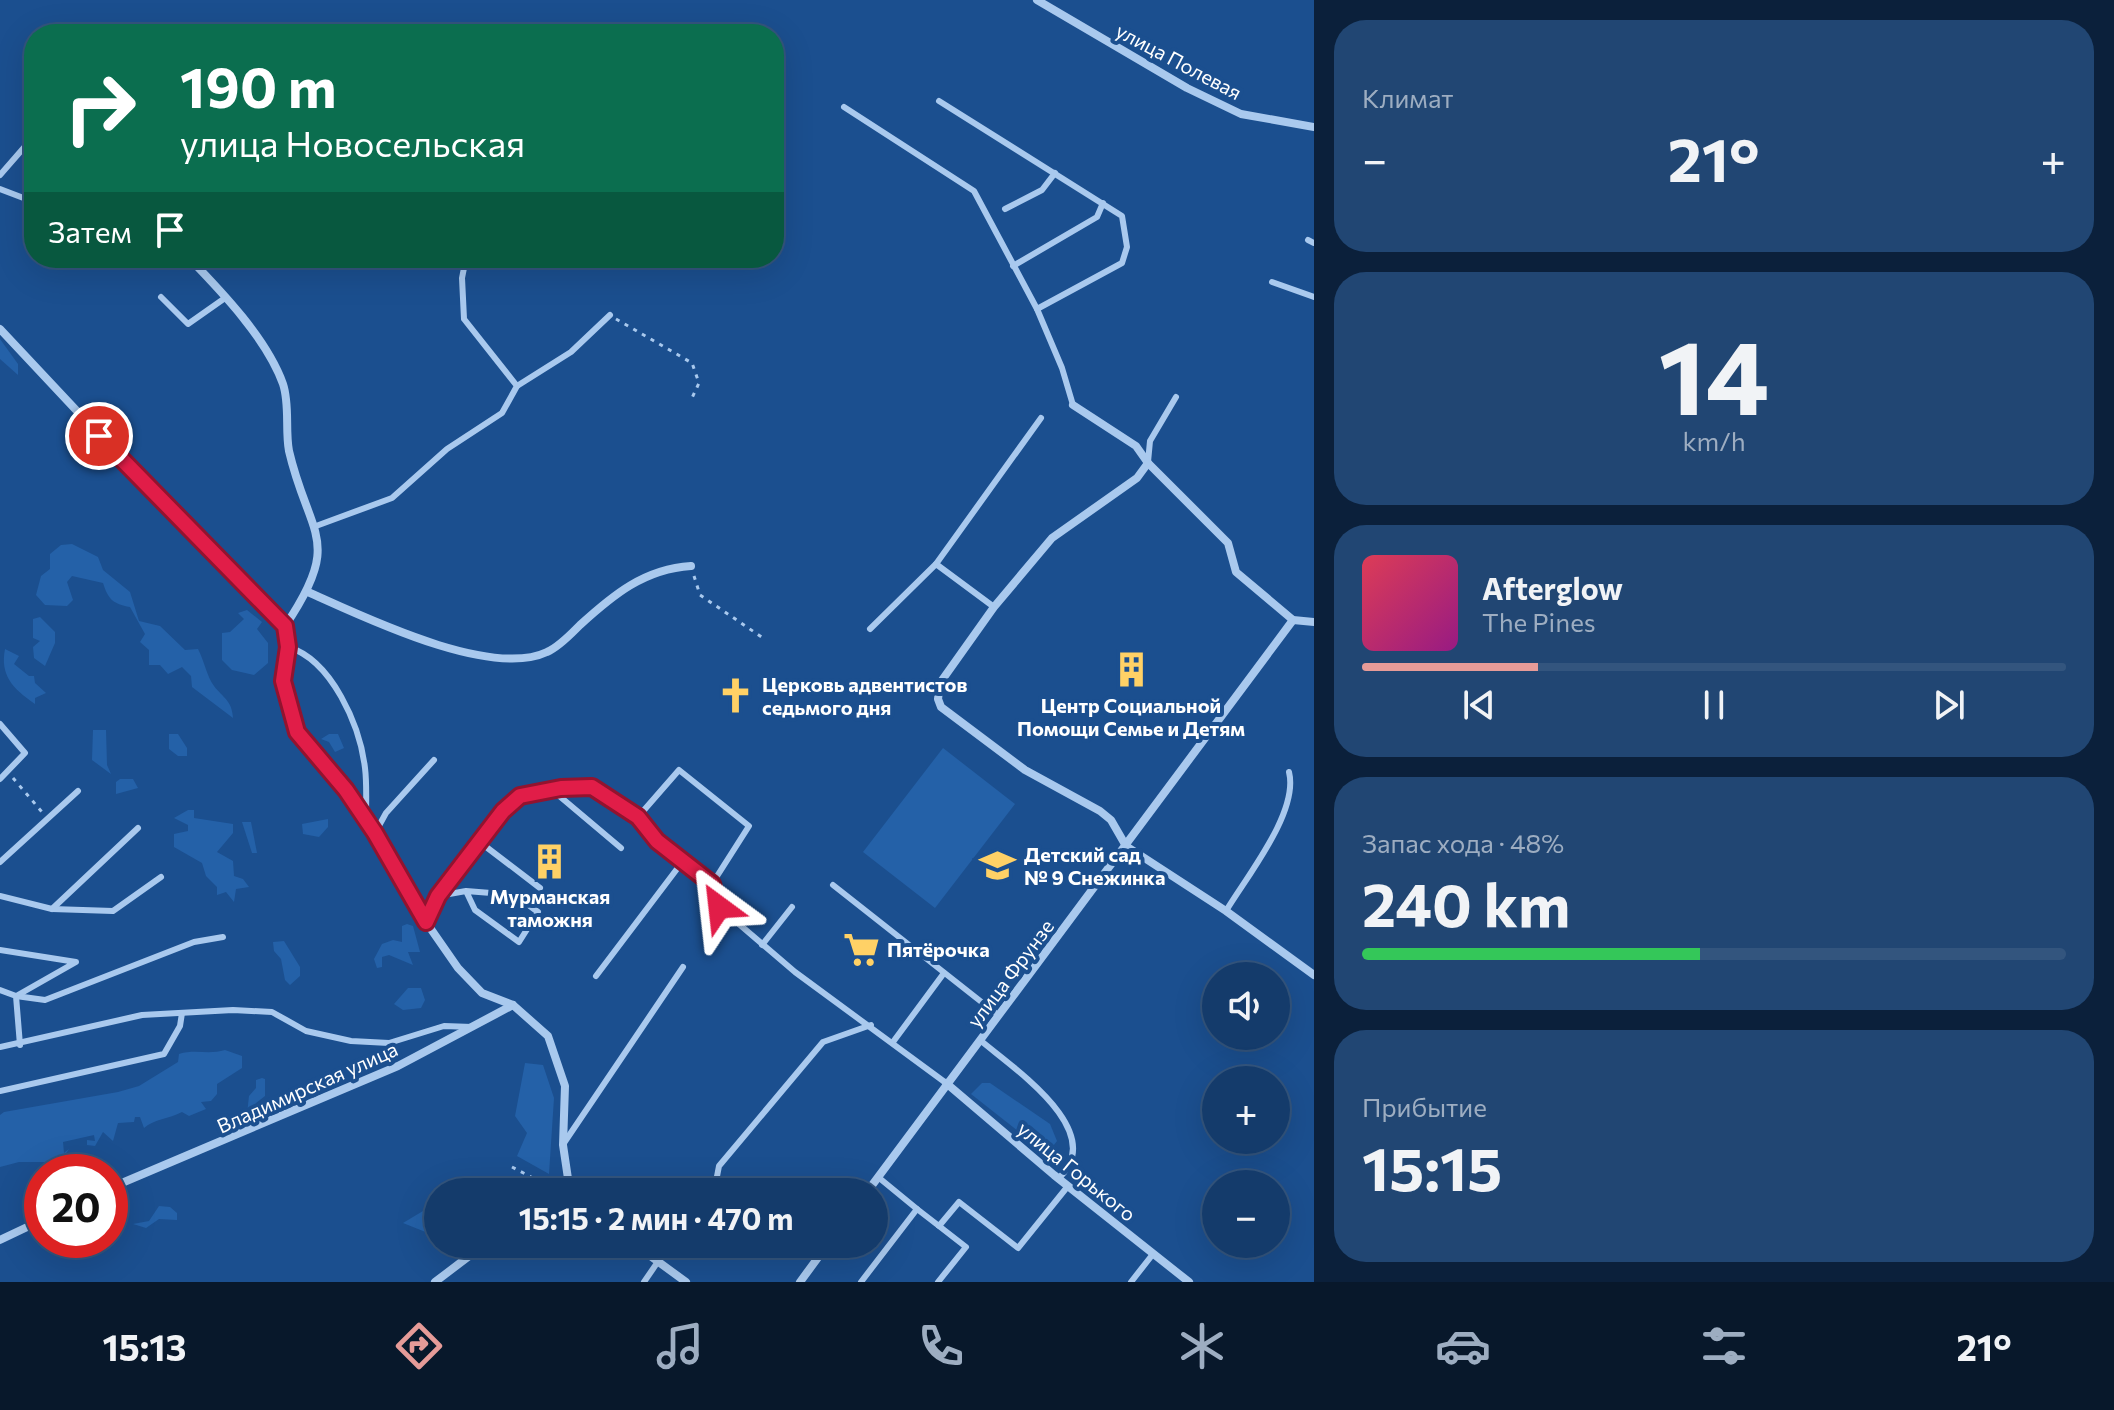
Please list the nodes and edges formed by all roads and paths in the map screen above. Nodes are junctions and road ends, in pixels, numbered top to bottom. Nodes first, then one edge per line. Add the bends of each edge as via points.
1 (1037, 0) edge
2 (939, 101) dead end
3 (844, 107) dead end
4 (1314, 127) edge
5 (24, 147) edge
6 (1055, 173) junction
7 (0, 175) edge
8 (0, 189) edge
9 (24, 198) edge
10 (1103, 203) junction
11 (1005, 209) dead end
12 (1013, 266) junction
13 (198, 268) edge
14 (464, 268) edge
15 (1272, 282) dead end
16 (161, 297) dead end
17 (1314, 297) edge
18 (225, 298) junction
19 (1037, 309) junction
20 (610, 315) joint
21 (0, 329) edge
22 (517, 386) junction
23 (1176, 397) dead end
24 (691, 400) dead end
25 (1073, 405) joint
26 (1041, 418) dead end
27 (1148, 463) junction
28 (316, 526) junction
29 (936, 564) junction
30 (691, 566) joint
31 (308, 592) junction
32 (994, 607) junction
33 (1293, 620) junction
34 (1314, 622) edge
35 (285, 626) junction
36 (870, 629) dead end
37 (763, 638) dead end
38 (288, 647) junction
39 (0, 724) edge
40 (434, 760) dead end
41 (8, 772) junction
42 (1289, 772) dead end
43 (0, 779) edge
44 (551, 789) junction
45 (78, 791) dead end
46 (638, 817) junction
47 (48, 819) junction
48 (366, 820) junction
49 (138, 828) dead end
50 (375, 833) junction
51 (481, 843) junction
52 (1126, 846) junction
53 (621, 848) dead end
54 (683, 861) junction
55 (0, 862) edge
56 (161, 877) dead end
57 (712, 884) junction
58 (833, 885) dead end
59 (540, 888) dead end
60 (466, 891) junction
61 (0, 896) edge
62 (438, 896) junction
63 (792, 907) dead end
64 (52, 909) junction
65 (1226, 911) junction
66 (426, 922) junction
67 (223, 937) dead end
68 (762, 945) junction
69 (0, 950) edge
70 (683, 967) dead end
71 (944, 973) junction
72 (1314, 975) edge
73 (596, 976) dead end
74 (0, 990) edge
75 (16, 996) junction
76 (513, 1005) junction
77 (182, 1013) junction
78 (998, 1015) junction
79 (871, 1025) junction
80 (472, 1027) junction
81 (980, 1040) junction
82 (893, 1042) junction
83 (20, 1045) junction
84 (0, 1047) edge
85 (946, 1083) junction
86 (0, 1091) edge
87 (563, 1145) junction
88 (512, 1167) dead end
89 (878, 1177) joint
90 (533, 1178) edge
91 (568, 1178) edge
92 (717, 1178) edge
93 (1058, 1179) junction
94 (128, 1180) edge
95 (1068, 1186) junction
96 (917, 1209) junction
97 (939, 1226) junction
98 (24, 1229) edge
99 (0, 1240) edge
100 (1153, 1254) junction
101 (467, 1258) edge
102 (654, 1258) edge
103 (818, 1258) edge
104 (657, 1260) junction
105 (435, 1282) edge
106 (644, 1282) edge
107 (686, 1282) edge
108 (800, 1282) edge
109 (861, 1282) edge
110 (938, 1282) edge
111 (1131, 1282) edge
112 (1189, 1282) edge

1 - 4 street, улица Полевая via 1241,114
2 - 6 lane
3 - 12 lane via 974,191
5 - 7 lane
6 - 10 lane
6 - 11 lane via 1042,190
8 - 9 lane
10 - 12 lane via 1097,217
10 - 19 lane via 1122,216 1127,247 1122,263
12 - 19 lane
13 - 18 street
14 - 22 lane via 464,319
15 - 17 lane
16 - 18 lane via 188,324
18 - 28 street via 249,325 283,385 289,451
19 - 25 lane
20 - 22 lane via 571,352
20 - 24 path via 692,363 699,383
21 - 35 street
22 - 28 lane via 502,413 447,449 392,498
23 - 27 lane via 1150,441
25 - 27 street via 1136,446
26 - 29 lane
27 - 32 street via 1137,478 1052,538
27 - 33 street via 1228,543 1236,572
28 - 31 street via 320,552
29 - 32 lane
29 - 36 lane
30 - 31 street via 651,573 614,594 547,653 510,659 419,640
30 - 37 path via 700,595
31 - 35 street
32 - 52 street via 940,683 941,707 1025,770 1100,811
33 - 34 street
33 - 52 street, улица Фрунзе
35 - 38 street
38 - 48 street via 283,681 297,732
38 - 48 lane via 322,670 349,713 365,766
39 - 41 lane via 25,753
40 - 50 lane via 386,813
41 - 43 lane
41 - 47 path
42 - 65 lane via 1293,788 1274,833
44 - 46 lane via 592,787
44 - 51 lane via 520,796
44 - 53 lane
45 - 47 lane
46 - 54 lane
46 - 57 lane via 679,770 749,826
47 - 55 lane
48 - 50 street
49 - 64 lane
50 - 66 street
51 - 59 lane
51 - 62 lane
52 - 65 street
52 - 78 street, улица Фрунзе
54 - 57 lane
54 - 73 lane
56 - 64 lane via 113,911
57 - 68 lane via 719,907
58 - 71 lane
60 - 60 lane via 475,910 519,942 538,912 515,895
60 - 62 lane
61 - 64 lane
62 - 66 lane
63 - 68 lane
65 - 72 street
66 - 76 street via 482,993
67 - 75 lane via 194,942 45,1000
68 - 79 lane
69 - 75 lane via 76,962
70 - 87 lane
71 - 78 lane
71 - 82 lane
74 - 75 lane
75 - 83 lane
76 - 80 street, Владимирская улица
76 - 87 street via 548,1036 565,1086
77 - 80 lane via 272,1012 306,1031 389,1043 444,1026
77 - 83 lane via 142,1015
77 - 86 lane via 164,1054
78 - 81 street, улица Фрунзе
79 - 82 lane
79 - 92 lane via 823,1042 719,1166
80 - 94 street, Владимирская улица via 398,1066
81 - 85 street, улица Фрунзе
81 - 93 lane via 1058,1107 1071,1133 1073,1155 1071,1167
82 - 85 lane
83 - 84 lane
85 - 89 street, улица Фрунзе
85 - 93 street, улица Горького
87 - 91 street
88 - 90 path
89 - 96 lane
93 - 95 street, улица Горького
95 - 97 lane via 1018,1248 959,1202
95 - 100 street, улица Горького
96 - 97 lane
96 - 109 lane
97 - 110 lane via 966,1247
98 - 99 street
100 - 111 lane
100 - 112 street, улица Горького
101 - 105 street
102 - 104 street
103 - 108 street
104 - 106 lane
104 - 107 street

